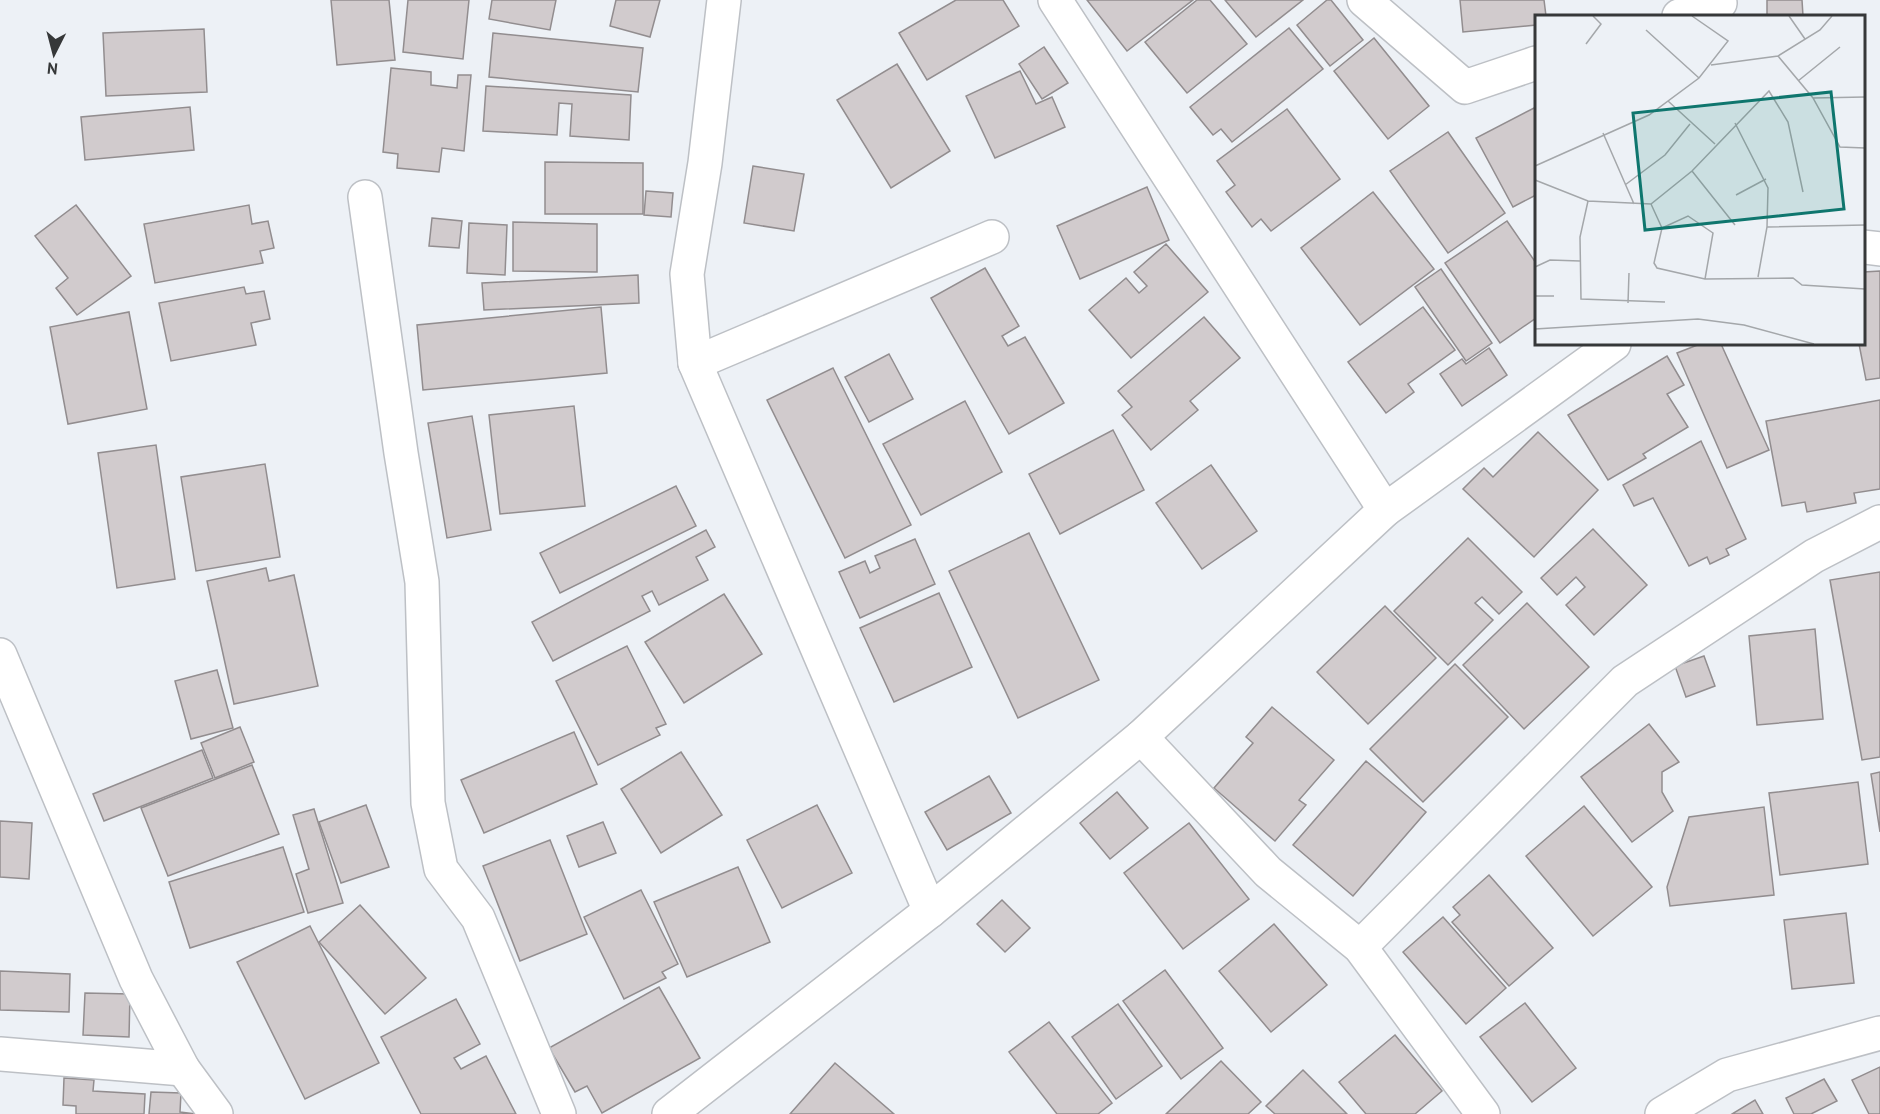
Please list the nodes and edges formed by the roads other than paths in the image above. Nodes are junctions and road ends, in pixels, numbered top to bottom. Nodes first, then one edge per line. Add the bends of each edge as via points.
1 (724, 0) edge
2 (1055, 0) edge
3 (1364, 0) edge
4 (1722, 7) edge
5 (1684, 15) edge
6 (1535, 63) edge
7 (365, 197) dead end
8 (992, 237) dead end
9 (1865, 247) edge
10 (1880, 249) edge
11 (1613, 345) edge
12 (695, 363) junction
13 (1385, 510) junction
14 (1880, 522) edge
15 (0, 655) edge
16 (1141, 737) junction
17 (930, 910) junction
18 (1360, 947) junction
19 (1880, 1033) edge
20 (0, 1054) edge
21 (183, 1069) junction
22 (216, 1114) edge
23 (559, 1114) edge
24 (669, 1114) edge
25 (1483, 1114) edge
26 (1662, 1114) edge

1 - 12 street via 687,274
2 - 13 street
3 - 6 street via 1465,87
4 - 5 street
7 - 23 street via 422,582 428,803 441,869 478,918
8 - 12 street
9 - 10 street
11 - 13 street
12 - 17 street
13 - 16 street
14 - 18 street via 1814,556 1625,681
15 - 21 street via 136,979
16 - 17 street
16 - 18 street via 1268,872
17 - 24 street
18 - 25 street
19 - 26 street via 1727,1075
20 - 21 street
21 - 22 street

